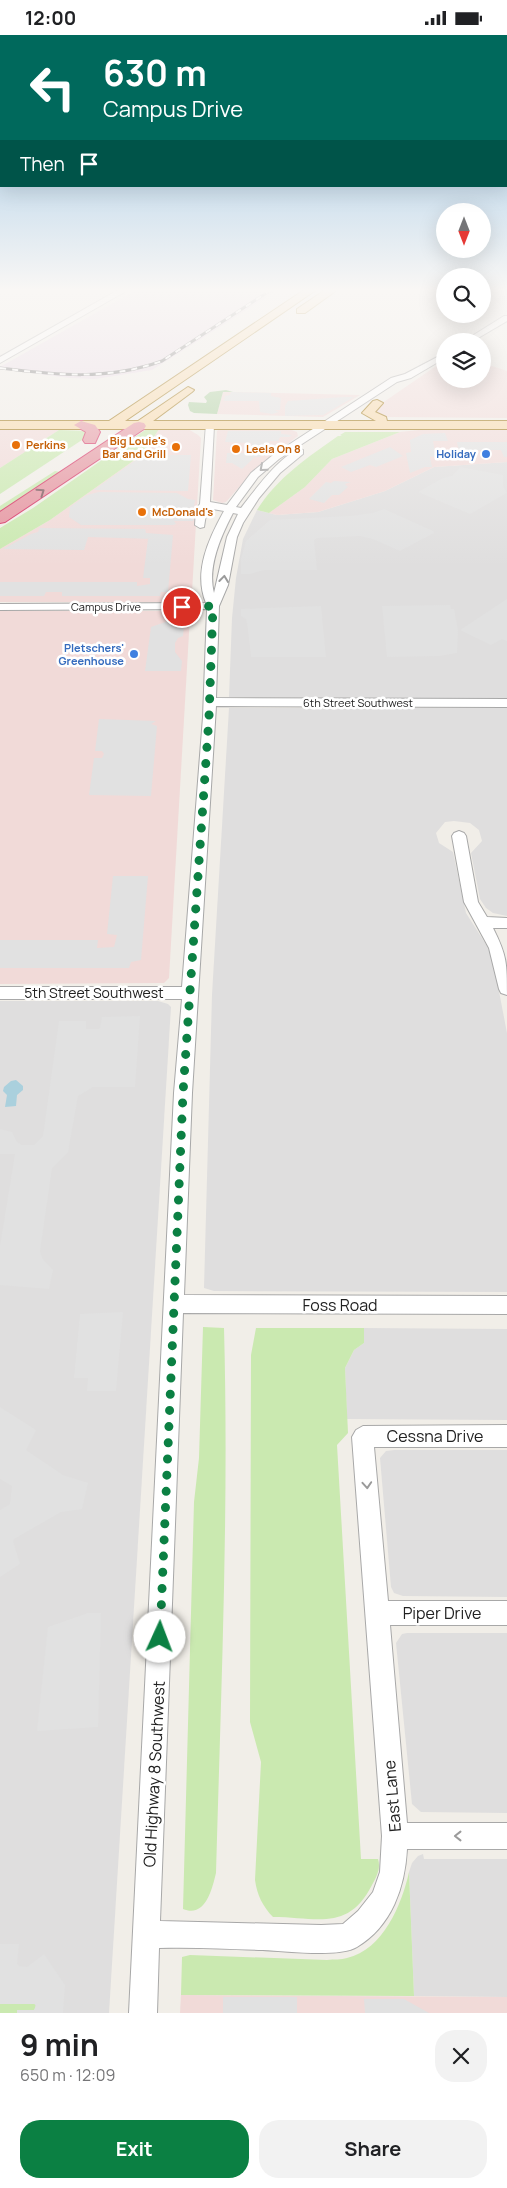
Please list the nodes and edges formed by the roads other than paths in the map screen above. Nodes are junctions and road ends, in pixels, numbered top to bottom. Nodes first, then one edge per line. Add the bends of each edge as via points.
1 (175, 382) edge
2 (391, 382) edge
3 (404, 382) edge
4 (196, 385) dead end
5 (174, 400) junction
6 (377, 403) junction
7 (0, 419) edge
8 (507, 419) edge
9 (382, 421) junction
10 (116, 422) junction
11 (143, 422) junction
12 (208, 423) junction
13 (336, 423) junction
14 (0, 425) edge
15 (81, 425) junction
16 (507, 425) edge
17 (184, 426) junction
18 (285, 426) junction
19 (304, 440) junction
20 (209, 443) junction
21 (205, 504) junction
22 (230, 509) junction
23 (244, 512) junction
24 (0, 519) edge
25 (200, 525) dead end
26 (213, 606) junction
27 (0, 607) edge
28 (209, 702) junction
29 (507, 703) edge
30 (459, 836) dead end
31 (484, 923) junction
32 (507, 923) edge
33 (507, 989) edge
34 (0, 993) edge
35 (189, 993) junction
36 (174, 1304) junction
37 (507, 1305) edge
38 (507, 1436) edge
39 (363, 1437) joint
40 (376, 1613) junction
41 (507, 1613) edge
42 (395, 1836) junction
43 (507, 1836) edge
44 (146, 1935) junction
45 (143, 2013) edge

1 - 10 main road
2 - 13 street
3 - 6 street
4 - 5 main road
5 - 11 main road
5 - 12 main road via 176,413
6 - 9 main road via 368,413
6 - 13 street
7 - 10 main road
8 - 9 main road
9 - 13 main road
10 - 11 main road
10 - 15 main road
10 - 15 highway via 86,443 93,432
11 - 12 main road
11 - 17 main road
24 -> 11 highway
12 - 13 main road
12 - 17 main road
12 - 18 main road
12 - 20 street
13 - 16 main road
13 - 18 main road
13 - 19 street, Old Highway 8 Southwest
13 - 23 street, Old Highway 8 Southwest via 290,459
14 - 15 main road
17 - 20 street via 197,430
18 - 19 main road via 302,430
19 -> 22 street, Old Highway 8 Southwest via 257,473
20 - 21 street
21 - 22 street
21 - 25 street via 201,509
22 - 23 street
22 - 26 street, Old Highway 8 Southwest via 221,524 208,567 206,591
26 -> 23 street, Old Highway 8 Southwest via 222,591 228,549
26 - 27 street, Campus Drive
26 - 28 street, Old Highway 8 Southwest
28 - 29 street, 6th Street Southwest
28 - 35 street, Old Highway 8 Southwest
30 - 31 street via 471,902
31 - 32 street
31 - 33 street via 497,948
34 - 35 street, 5th Street Southwest
35 - 36 street, Old Highway 8 Southwest
36 - 37 street, Foss Road
36 - 44 street, Old Highway 8 Southwest
38 - 39 street, Cessna Drive
39 -> 40 street, East Lane
40 - 41 street, Piper Drive
40 - 42 street, East Lane
43 -> 42 street
42 - 44 street, East Lane via 393,1872 384,1900 368,1921 348,1937
44 - 45 street, Old Highway 8 Southwest

